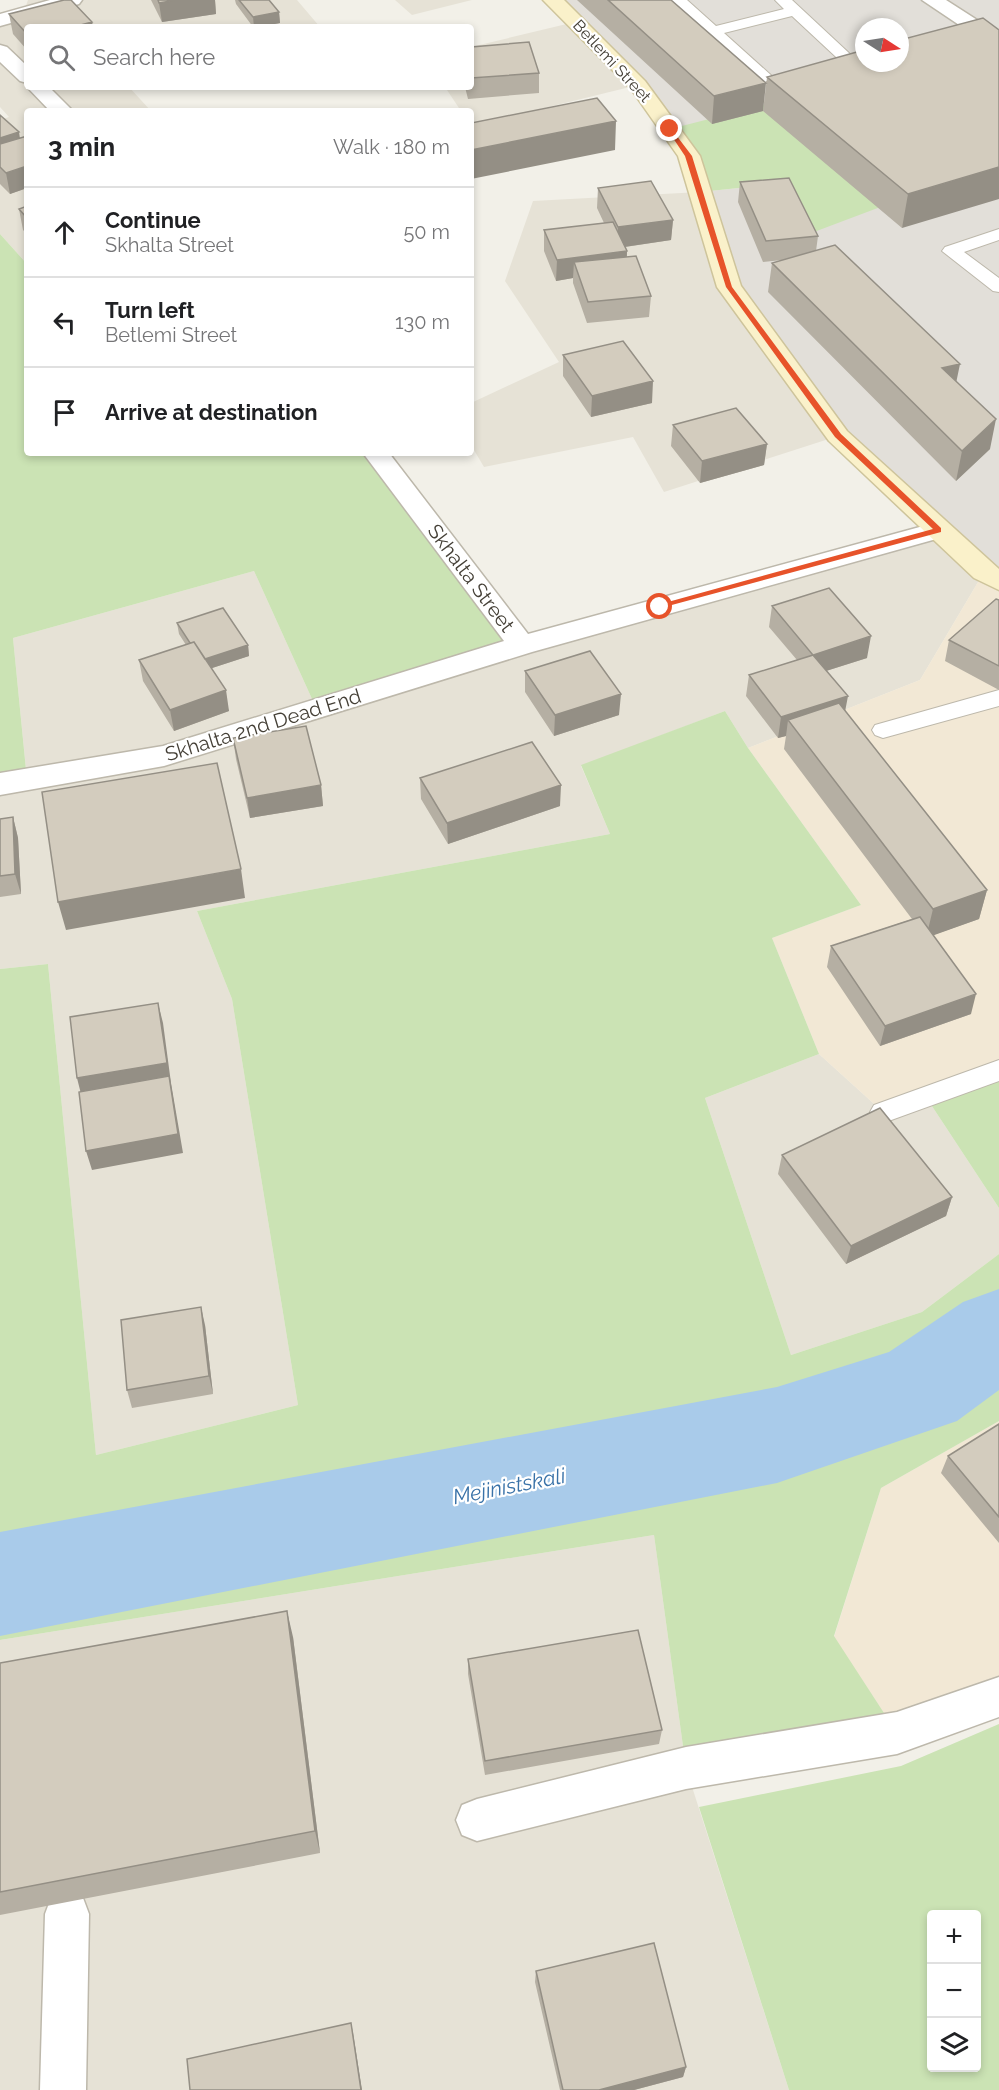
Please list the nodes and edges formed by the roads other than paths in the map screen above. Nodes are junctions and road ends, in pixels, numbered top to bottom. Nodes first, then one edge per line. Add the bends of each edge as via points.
1 (72, 0) edge
2 (553, 0) edge
3 (678, 0) edge
4 (932, 0) edge
5 (789, 5) edge
6 (0, 20) edge
7 (713, 31) junction
8 (999, 44) edge
9 (0, 51) edge
10 (855, 66) edge
11 (24, 74) edge
12 (765, 77) edge
13 (41, 90) edge
14 (59, 108) edge
15 (999, 234) edge
16 (999, 287) edge
17 (378, 456) edge
18 (938, 530) junction
19 (999, 581) edge
20 (522, 645) junction
21 (999, 698) edge
22 (883, 730) dead end
23 (0, 784) edge
24 (999, 1070) edge
25 (883, 1112) edge
26 (999, 1697) edge
27 (477, 1820) dead end
28 (67, 1914) edge
29 (63, 2090) edge

1 - 6 street
2 - 18 street, Betlemi Street via 639,85 689,156 729,287 838,436
3 - 7 lane
4 - 8 street
5 - 7 lane
5 - 10 lane
7 - 12 lane
9 - 11 street
13 - 14 street
15 - 16 lane via 951,251
17 - 20 street, Skhalta Street
18 - 19 street, Betlemi Street
18 - 20 street, Skhalta Street
20 - 23 street, Skhalta 2nd Dead End via 164,756
21 - 22 lane
24 - 25 lane
26 - 27 street via 897,1733 686,1768
28 - 29 street

